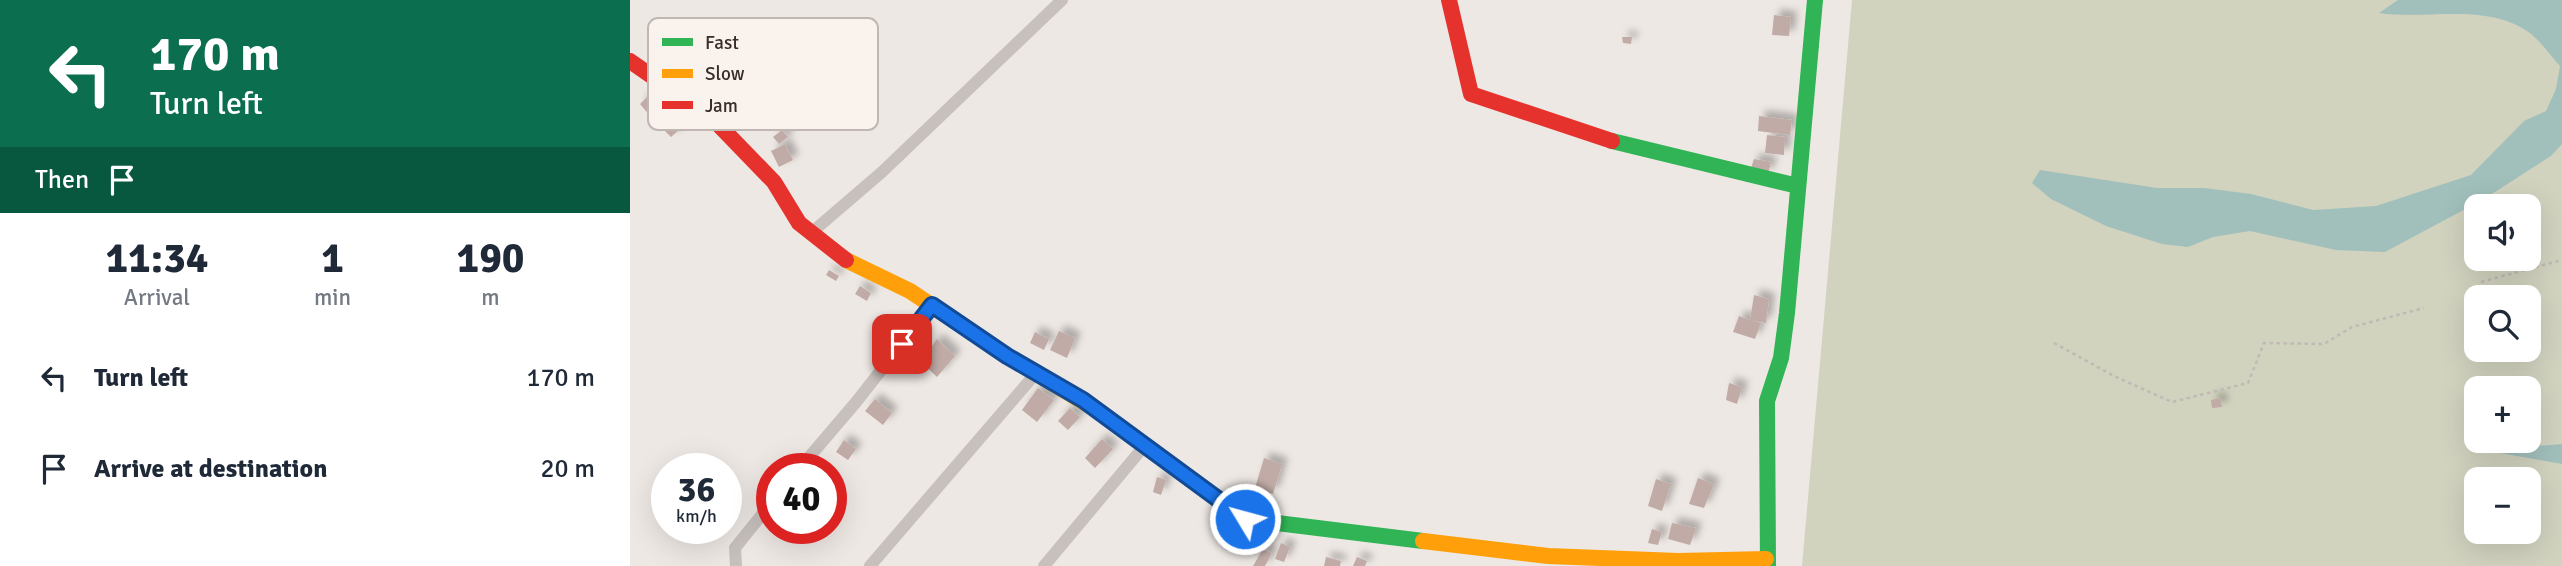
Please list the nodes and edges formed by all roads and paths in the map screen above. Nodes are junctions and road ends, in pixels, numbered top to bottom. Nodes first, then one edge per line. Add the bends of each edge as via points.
1 (1062, 0) edge
2 (1449, 0) edge
3 (1815, 0) edge
4 (630, 61) edge
5 (648, 74) edge
6 (725, 130) edge
7 (1798, 187) junction
8 (811, 233) junction
9 (2562, 260) edge
10 (2481, 282) dead end
11 (932, 305) junction
12 (2424, 308) dead end
13 (2054, 343) dead end
14 (1037, 372) junction
15 (1146, 444) junction
16 (813, 453) edge
17 (756, 522) edge
18 (1767, 562) edge
19 (736, 566) edge
20 (870, 566) edge
21 (1044, 566) edge

1 - 8 street via 882,172
2 - 7 street via 1471,94 1636,149
3 - 7 street
4 - 5 street
6 - 8 street via 774,182 799,223
7 - 18 street via 1786,324 1767,401
8 - 11 street via 849,263
9 - 10 path
11 - 14 street
11 - 16 street
12 - 13 path via 2352,327 2324,344 2264,343 2248,383 2172,402
14 - 15 street
14 - 20 street
15 - 18 street via 1245,519 1548,556
15 - 21 street
17 - 19 street via 736,548

